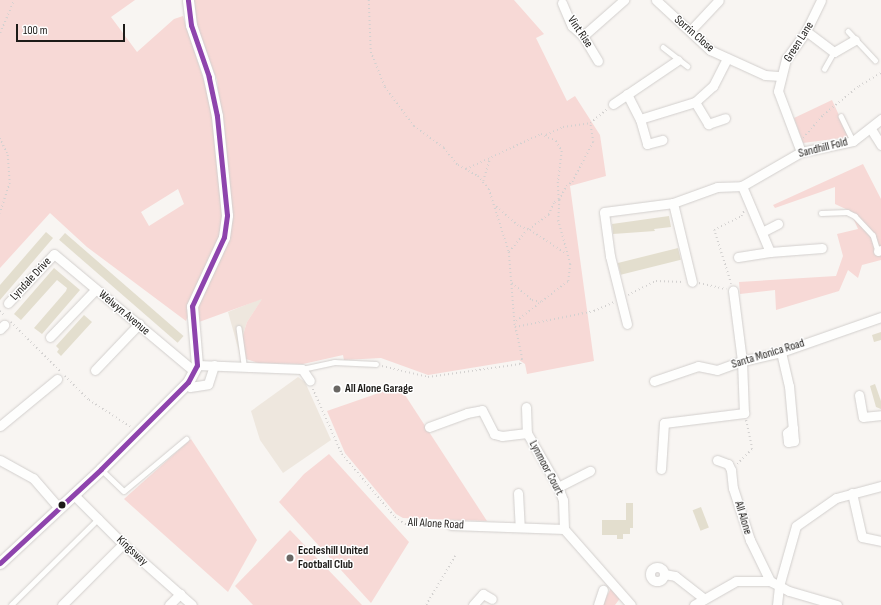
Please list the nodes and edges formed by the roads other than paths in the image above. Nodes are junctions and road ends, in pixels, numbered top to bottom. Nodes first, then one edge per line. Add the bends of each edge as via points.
1 (188, 0) edge
2 (623, 0) edge
3 (656, 0) edge
4 (719, 0) edge
5 (821, 0) edge
6 (562, 3) dead end
7 (690, 31) junction
8 (806, 31) junction
9 (848, 31) dead end
10 (583, 36) junction
11 (855, 40) junction
12 (663, 47) dead end
13 (834, 52) junction
14 (727, 58) junction
15 (678, 60) junction
16 (875, 60) dead end
17 (598, 61) dead end
18 (687, 66) dead end
19 (824, 69) dead end
20 (781, 76) junction
21 (627, 94) junction
22 (695, 102) junction
23 (614, 104) road end
24 (841, 116) dead end
25 (725, 118) dead end
26 (640, 119) junction
27 (881, 119) edge
28 (871, 129) junction
29 (662, 140) dead end
30 (853, 141) junction
31 (881, 145) edge
32 (800, 148) junction
33 (742, 186) junction
34 (673, 203) junction
35 (820, 213) dead end
36 (778, 224) dead end
37 (762, 232) junction
38 (822, 248) dead end
39 (879, 251) edge
40 (770, 252) junction
41 (54, 254) joint
42 (738, 257) dead end
43 (692, 282) road end
44 (96, 289) junction
45 (733, 291) road end
46 (8, 303) dead end
47 (881, 317) edge
48 (139, 324) junction
49 (627, 324) dead end
50 (239, 328) dead end
51 (50, 337) dead end
52 (780, 352) junction
53 (742, 361) junction
54 (376, 364) road end
55 (214, 365) junction
56 (244, 365) junction
57 (196, 368) junction
58 (302, 368) junction
59 (95, 370) dead end
60 (57, 379) dead end
61 (310, 381) road end
62 (654, 381) dead end
63 (190, 387) dead end
64 (859, 395) dead end
65 (526, 406) dead end
66 (881, 415) edge
67 (0, 426) edge
68 (429, 427) dead end
69 (527, 432) junction
70 (186, 439) dead end
71 (794, 441) dead end
72 (0, 460) edge
73 (717, 460) dead end
74 (100, 469) junction
75 (660, 469) dead end
76 (590, 471) dead end
77 (881, 486) edge
78 (558, 487) junction
79 (518, 493) dead end
80 (852, 493) junction
81 (74, 494) junction
82 (59, 508) junction
83 (99, 518) junction
84 (451, 525) road end
85 (520, 527) junction
86 (564, 528) junction
87 (881, 540) edge
88 (123, 544) junction
89 (0, 563) edge
90 (664, 574) dead end
91 (770, 581) junction
92 (779, 586) junction
93 (602, 590) dead end
94 (180, 594) junction
95 (492, 599) dead end
96 (704, 599) junction
97 (11, 605) edge
98 (62, 605) edge
99 (169, 605) edge
100 (192, 605) edge
101 (473, 605) edge
102 (598, 605) edge
103 (631, 605) edge
104 (694, 605) edge
105 (777, 605) edge
106 (837, 605) edge

1 - 57 street via 191,25 209,78 217,116 227,215 224,237 192,306
2 - 10 street
3 - 7 street, Sorrin Close
4 - 7 street
5 - 8 street, Green Lane
6 - 10 street, Vint Rise via 572,26
7 - 14 street, Sorrin Close via 704,45
8 - 13 street
8 - 20 street, Green Lane via 786,59
9 - 11 lane
10 - 17 street, Vint Rise
11 - 13 street
11 - 16 lane
12 - 15 lane
13 - 19 lane
14 - 20 street, Sorrin Close via 765,75
14 - 22 street via 713,86
15 - 18 lane
15 - 21 street
20 - 32 street, Green Lane via 778,91
21 - 23 street
21 - 26 street
22 - 25 street via 708,124
22 - 26 street
24 - 30 lane
26 - 29 street via 647,144
27 - 28 street, Sandhill Fold
28 - 30 street, Sandhill Fold
28 - 31 street
30 - 32 street, Sandhill Fold
32 - 33 street, Sandhill Fold
33 - 34 street via 717,187
33 - 37 street
34 - 43 street
34 - 49 street via 604,212 610,256
35 - 39 lane via 847,212 856,216 873,235
36 - 37 street
37 - 40 street
38 - 40 street
40 - 42 street
41 - 44 street, Welwyn Avenue
41 - 46 street, Lyndale Drive
44 - 48 street, Welwyn Avenue
44 - 51 street
45 - 53 street
47 - 52 street, Santa Monica Road
48 - 57 street, Welwyn Avenue
48 - 59 street
50 - 56 lane
52 - 53 street, Santa Monica Road
52 - 71 street via 789,386
53 - 62 street, Santa Monica Road via 718,370 698,366
53 - 75 street via 744,413 664,423
54 - 58 lane via 334,362
55 - 56 street
55 - 57 street
55 - 63 street via 208,384
56 - 58 street
57 - 74 street via 188,382
58 - 61 street
60 - 67 street
64 - 66 street via 863,417
65 - 69 street, Lynmoor Court
68 - 69 street, Lynmoor Court via 482,410 494,434 502,436
69 - 78 street, Lynmoor Court
70 - 74 lane via 124,491
72 - 82 street via 33,478
73 - 91 street, All Alone via 728,464 731,470 733,488 750,540
74 - 81 street
76 - 78 street
77 - 80 street
78 - 86 street, Lynmoor Court via 563,500
79 - 85 street
80 - 87 street via 862,537
80 - 92 street via 836,498 796,526
81 - 82 street
81 - 83 street, Kingsway
82 - 89 street
83 - 88 street, Kingsway
83 - 97 lane
84 - 85 street, All Alone Road
85 - 86 street, All Alone Road
86 - 103 street
88 - 94 street, Kingsway
88 - 98 street
90 - 96 street via 675,576
91 - 92 street
91 - 96 street via 736,581
92 - 105 street
92 - 106 street
93 - 102 street
94 - 99 street
94 - 100 street, Kingsway
95 - 101 street via 483,594
96 - 104 street

